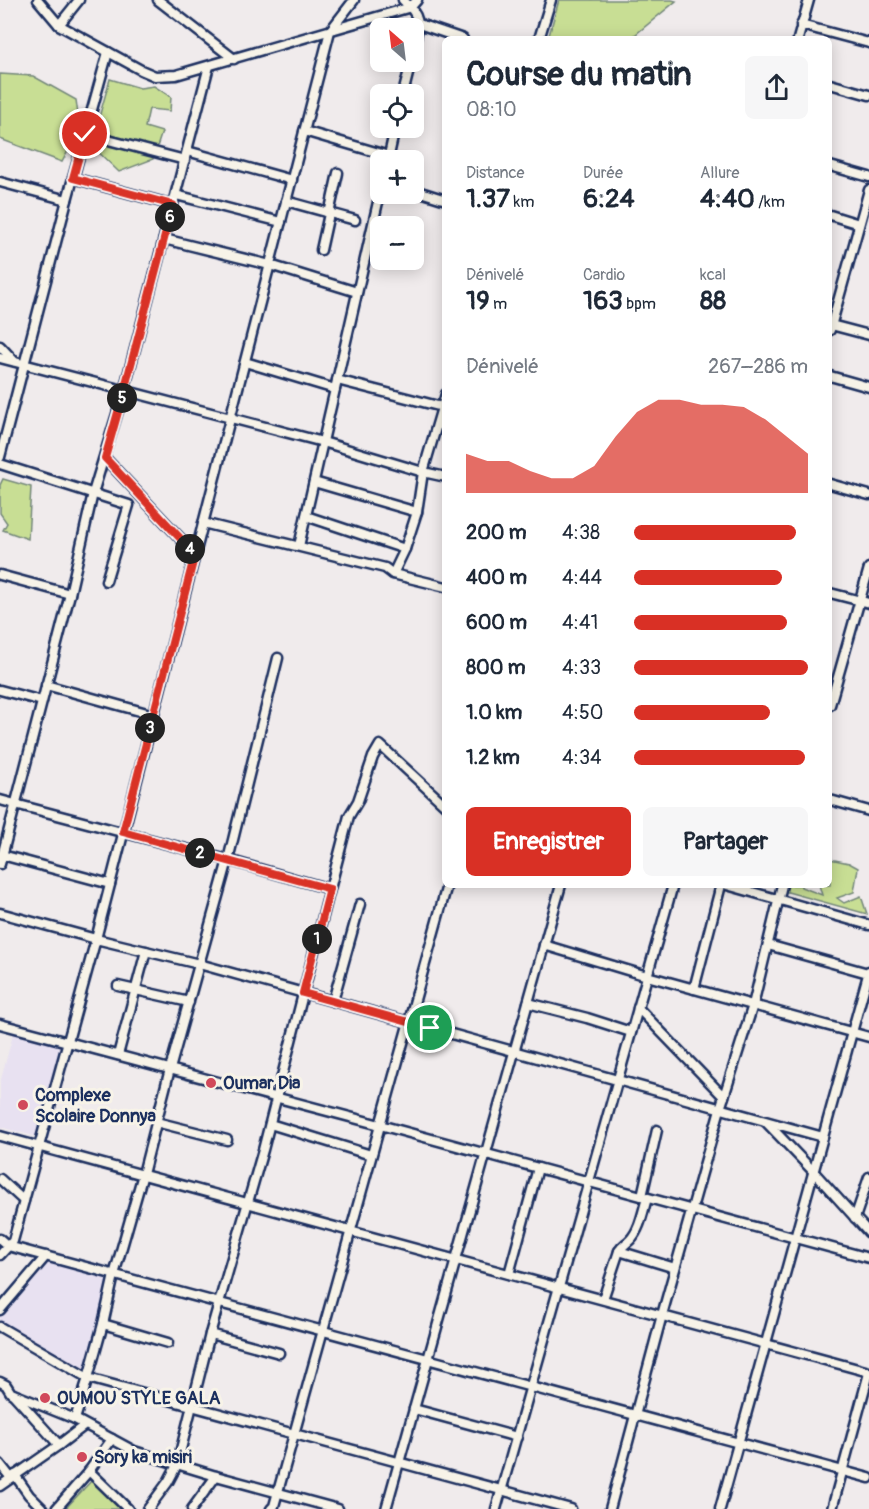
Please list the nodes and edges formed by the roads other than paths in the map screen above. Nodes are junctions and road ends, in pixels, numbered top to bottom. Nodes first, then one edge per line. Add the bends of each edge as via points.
1 (38, 0) edge
2 (79, 0) edge
3 (158, 0) edge
4 (354, 0) edge
5 (403, 0) edge
6 (550, 0) edge
7 (808, 0) edge
8 (414, 4) edge
9 (59, 25) junction
10 (424, 26) edge
11 (801, 26) junction
12 (330, 31) junction
13 (454, 36) edge
14 (540, 36) edge
15 (799, 36) edge
16 (869, 43) edge
17 (108, 52) junction
18 (234, 59) junction
19 (209, 66) junction
20 (832, 85) edge
21 (869, 95) edge
22 (304, 131) junction
23 (85, 134) junction
24 (370, 152) edge
25 (186, 155) junction
26 (832, 167) edge
27 (338, 172) dead end
28 (869, 177) edge
29 (73, 178) junction
30 (292, 180) junction
31 (0, 182) edge
32 (869, 190) edge
33 (424, 193) edge
34 (176, 195) junction
35 (442, 199) edge
36 (67, 200) junction
37 (286, 201) junction
38 (378, 204) edge
39 (173, 205) junction
40 (329, 213) junction
41 (832, 216) edge
42 (355, 220) dead end
43 (281, 222) junction
44 (860, 224) junction
45 (164, 239) junction
46 (321, 250) dead end
47 (270, 265) junction
48 (357, 292) junction
49 (832, 321) edge
50 (832, 328) edge
51 (869, 335) edge
52 (0, 346) edge
53 (0, 358) edge
54 (245, 362) junction
55 (19, 363) junction
56 (832, 377) edge
57 (338, 380) junction
58 (869, 387) edge
59 (335, 389) junction
60 (124, 391) junction
61 (442, 406) edge
62 (442, 413) edge
63 (230, 417) junction
64 (323, 442) junction
65 (0, 457) edge
66 (105, 458) junction
67 (0, 464) edge
68 (423, 472) junction
69 (442, 476) edge
70 (314, 482) junction
71 (832, 485) edge
72 (93, 493) junction
73 (869, 495) edge
74 (417, 512) junction
75 (306, 516) junction
76 (203, 523) junction
77 (299, 546) junction
78 (405, 549) junction
79 (195, 554) junction
80 (869, 568) edge
81 (0, 574) edge
82 (393, 574) junction
83 (106, 580) dead end
84 (442, 586) edge
85 (70, 594) junction
86 (832, 594) edge
87 (859, 601) junction
88 (869, 603) edge
89 (278, 658) dead end
90 (46, 685) junction
91 (0, 690) edge
92 (832, 698) edge
93 (42, 701) junction
94 (154, 715) junction
95 (0, 801) edge
96 (442, 802) edge
97 (832, 802) edge
98 (16, 804) junction
99 (869, 811) edge
100 (123, 832) junction
101 (1, 860) edge
102 (228, 860) junction
103 (110, 884) junction
104 (446, 888) edge
105 (560, 888) edge
106 (672, 888) edge
107 (720, 888) edge
108 (737, 888) edge
109 (781, 888) edge
110 (330, 889) junction
111 (779, 900) junction
112 (360, 904) dead end
113 (0, 913) edge
114 (869, 925) edge
115 (96, 939) junction
116 (544, 945) junction
117 (768, 945) junction
118 (146, 951) junction
119 (199, 964) junction
120 (869, 972) edge
121 (647, 976) junction
122 (118, 986) dead end
123 (135, 989) junction
124 (694, 989) junction
125 (303, 993) junction
126 (333, 1001) junction
127 (189, 1002) junction
128 (528, 1003) junction
129 (753, 1005) junction
130 (638, 1008) junction
131 (408, 1022) junction
132 (0, 1024) edge
133 (631, 1032) junction
134 (852, 1032) junction
135 (869, 1037) edge
136 (68, 1042) junction
137 (514, 1051) junction
138 (118, 1055) junction
139 (170, 1069) junction
140 (618, 1080) junction
141 (277, 1097) junction
142 (724, 1097) junction
143 (720, 1109) junction
144 (766, 1121) junction
145 (156, 1122) junction
146 (270, 1124) junction
147 (380, 1125) junction
148 (657, 1130) dead end
149 (0, 1136) edge
150 (823, 1137) junction
151 (227, 1140) dead end
152 (39, 1146) junction
153 (486, 1154) junction
154 (371, 1155) junction
155 (538, 1168) junction
156 (813, 1171) junction
157 (143, 1174) junction
158 (869, 1177) edge
159 (0, 1179) edge
160 (589, 1182) junction
161 (644, 1197) junction
162 (24, 1201) junction
163 (248, 1203) junction
164 (692, 1210) junction
165 (855, 1218) junction
166 (350, 1230) junction
167 (869, 1233) edge
168 (795, 1238) junction
169 (0, 1239) edge
170 (8, 1246) junction
171 (619, 1251) junction
172 (0, 1254) edge
173 (46, 1256) junction
174 (869, 1258) edge
175 (456, 1259) junction
176 (675, 1268) junction
177 (509, 1274) junction
178 (114, 1275) junction
179 (559, 1287) junction
180 (603, 1299) junction
181 (220, 1303) junction
182 (0, 1310) edge
183 (662, 1315) junction
184 (103, 1324) junction
185 (0, 1326) edge
186 (322, 1331) junction
187 (210, 1334) junction
188 (168, 1343) dead end
189 (766, 1344) junction
190 (279, 1353) dead end
191 (428, 1359) junction
192 (869, 1373) edge
193 (88, 1378) junction
194 (531, 1387) junction
195 (4, 1388) edge
196 (191, 1406) junction
197 (414, 1408) junction
198 (635, 1415) junction
199 (75, 1419) junction
200 (85, 1425) junction
201 (293, 1435) junction
202 (517, 1437) junction
203 (112, 1439) junction
204 (738, 1443) junction
205 (59, 1445) junction
206 (399, 1463) junction
207 (0, 1464) edge
208 (177, 1465) junction
209 (89, 1471) junction
210 (842, 1471) junction
211 (216, 1476) junction
212 (13, 1477) junction
213 (869, 1478) edge
214 (0, 1486) edge
215 (502, 1490) junction
216 (277, 1492) junction
217 (43, 1509) edge
218 (56, 1509) edge
219 (128, 1509) edge
220 (148, 1509) edge
221 (192, 1509) edge
222 (271, 1509) edge
223 (338, 1509) edge
224 (386, 1509) edge
225 (496, 1509) edge
226 (571, 1509) edge
227 (610, 1509) edge
228 (720, 1509) edge
229 (832, 1509) edge

1 - 9 street
2 - 9 street
3 - 18 street
4 - 12 street
5 - 8 street
6 - 14 street
7 - 11 street
8 - 12 street
9 - 17 street
10 - 13 street
11 - 15 street
11 - 16 street
12 - 18 street
12 - 22 street
17 - 19 street via 155,76
17 - 23 street
18 - 19 street
19 - 25 street
20 - 21 street
22 - 24 street
22 - 30 street
23 - 25 street
23 - 29 street
25 - 30 street
25 - 34 street
26 - 28 street
27 - 40 street
29 - 36 street
29 - 39 street
30 - 37 street
31 - 36 street
32 - 44 street
33 - 35 street
34 - 39 street
34 - 43 street
36 - 55 street
37 - 40 street
37 - 43 street
38 - 48 street
39 - 45 street
40 - 42 street
40 - 46 street
41 - 44 street
43 - 47 street
44 - 49 street
45 - 47 street
45 - 60 street
47 - 48 street
47 - 54 street
48 - 57 street
50 - 51 street
52 - 55 street
53 - 55 street
54 - 59 street
54 - 63 street
55 - 60 street
55 - 65 street
56 - 58 street
57 - 59 street
57 - 61 street
59 - 64 street
60 - 63 street
60 - 66 street
62 - 68 street
63 - 64 street
63 - 76 street
64 - 68 street
64 - 70 street
66 - 72 street
66 - 79 street
67 - 72 street
68 - 69 street
68 - 74 street
70 - 74 street
70 - 75 street
71 - 73 street
72 - 83 street via 129,505
72 - 85 street
74 - 78 street
75 - 77 street
75 - 78 street
76 - 77 street
76 - 79 street
77 - 82 street via 385,568
78 - 82 street
79 - 94 street
80 - 87 street
81 - 85 street
82 - 84 street
85 - 90 street
86 - 87 street
87 - 88 street
87 - 92 street
89 - 102 street
90 - 93 street
90 - 94 street
91 - 93 street
93 - 98 street
94 - 100 street
95 - 98 street
96 - 110 street via 380,745 349,816
97 - 99 street
98 - 100 street
98 - 101 street
100 - 102 street
100 - 103 street
101 - 103 street
102 - 110 street
102 - 119 street
103 - 115 street
104 - 131 street
105 - 116 street
106 - 121 street
107 - 124 street
108 - 111 street
109 - 111 street
110 - 125 street
111 - 114 street
111 - 117 street
112 - 126 street
113 - 115 street
115 - 118 street
115 - 136 street
116 - 121 street
116 - 128 street
117 - 120 street
117 - 129 street
118 - 119 street
118 - 123 street
119 - 125 street
119 - 127 street
120 - 134 street
121 - 124 street
121 - 130 street
122 - 123 street
123 - 127 street
123 - 138 street
124 - 129 street
125 - 126 street
125 - 141 street
126 - 131 street
127 - 139 street
128 - 133 street
128 - 137 street
129 - 134 street
129 - 142 street
130 - 133 street
130 - 142 street
131 - 137 street
131 - 147 street
132 - 136 street
133 - 140 street
134 - 135 street
134 - 150 street
136 - 138 street
136 - 152 street
137 - 140 street
137 - 153 street
138 - 139 street
139 - 141 street
139 - 145 street
140 - 143 street
140 - 160 street
141 - 146 street
141 - 147 street
142 - 143 street
143 - 144 street
143 - 164 street
144 - 150 street
144 - 156 street
145 - 151 street
145 - 157 street
146 - 154 street
146 - 163 street
147 - 153 street
147 - 154 street
148 - 161 street
149 - 152 street
150 - 156 street
152 - 157 street
152 - 162 street
153 - 155 street
153 - 175 street
154 - 166 street
155 - 160 street
155 - 177 street
156 - 165 street
156 - 168 street
157 - 163 street
157 - 178 street
158 - 165 street
159 - 162 street
160 - 161 street
160 - 179 street
161 - 164 street
161 - 171 street via 638,1226
162 - 170 street via 13,1241
163 - 166 street
163 - 181 street
164 - 168 street
164 - 176 street
165 - 167 street
166 - 175 street
166 - 186 street
168 - 174 street
168 - 189 street
169 - 170 street
170 - 172 street
170 - 173 street
171 - 176 street
171 - 180 street
173 - 178 street
173 - 182 street
175 - 177 street
175 - 191 street
176 - 183 street
177 - 179 street
178 - 181 street
178 - 184 street
179 - 180 street
179 - 194 street
180 - 183 street
181 - 186 street
181 - 187 street
183 - 189 street
183 - 198 street
184 - 188 street
184 - 193 street
185 - 193 street
186 - 191 street
186 - 201 street
187 - 190 street
187 - 196 street
189 - 192 street
189 - 204 street
191 - 194 street
191 - 197 street
192 - 210 street
193 - 196 street
193 - 199 street
194 - 198 street
194 - 202 street
195 - 199 street
195 - 205 street
196 - 201 street
196 - 208 street
197 - 202 street
197 - 206 street
198 - 204 street
198 - 227 street
199 - 200 street
200 - 203 street
200 - 205 street
201 - 206 street
201 - 216 street
202 - 215 street
203 - 208 street
203 - 209 street
204 - 210 street
204 - 228 street
205 - 212 street
206 - 215 street
206 - 224 street
207 - 212 street
208 - 211 street
208 - 220 street
209 - 218 street
209 - 219 street
210 - 213 street
210 - 229 street
211 - 216 street
211 - 221 street
212 - 214 street
212 - 217 street
215 - 225 street
215 - 226 street
216 - 222 street
216 - 223 street

